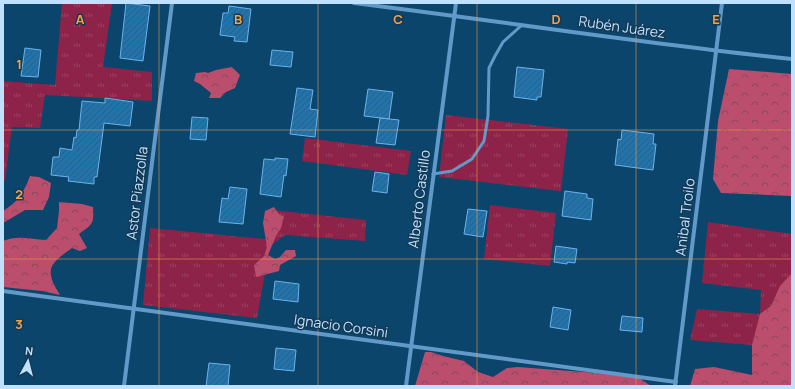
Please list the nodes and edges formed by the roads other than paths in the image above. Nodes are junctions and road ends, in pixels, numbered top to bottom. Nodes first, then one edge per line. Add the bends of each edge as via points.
1 (172, 3) edge
2 (354, 3) edge
3 (456, 3) edge
4 (722, 3) edge
5 (454, 15) junction
6 (523, 25) junction
7 (716, 52) junction
8 (792, 59) edge
9 (434, 174) junction
10 (3, 291) edge
11 (134, 309) junction
12 (411, 346) junction
13 (676, 384) edge
14 (124, 386) edge
15 (406, 386) edge

1 - 11 street, Astor Piazzolla
2 - 5 street, Rubén Juárez
3 - 5 street, Alberto Castillo
4 - 7 street, Anibal Troilo
5 - 6 street, Rubén Juárez
5 - 9 street, Alberto Castillo
6 - 7 street, Rubén Juárez
6 - 9 lane via 503,42 489,68 488,116 484,141 472,159 452,171
7 - 8 street, Rubén Juárez
7 - 13 street, Anibal Troilo
9 - 12 street, Alberto Castillo
10 - 11 street, Ignacio Corsini
11 - 12 street, Ignacio Corsini
11 - 14 street, Astor Piazzolla
12 - 13 street, Ignacio Corsini
12 - 15 street, Alberto Castillo

